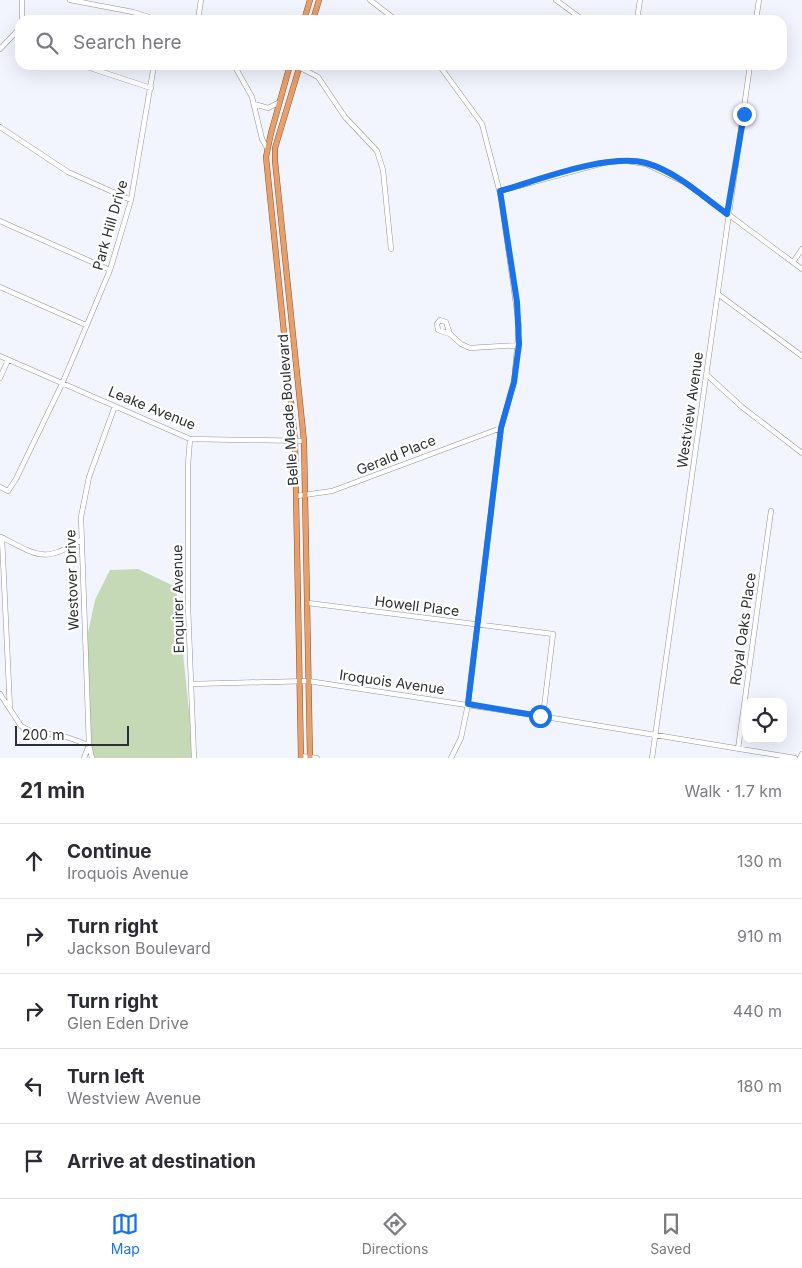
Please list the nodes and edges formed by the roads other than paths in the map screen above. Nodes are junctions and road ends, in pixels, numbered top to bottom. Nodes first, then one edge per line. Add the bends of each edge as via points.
1 (22, 0) edge
2 (70, 0) edge
3 (202, 0) edge
4 (310, 0) edge
5 (319, 0) edge
6 (370, 0) edge
7 (556, 0) edge
8 (640, 0) edge
9 (759, 0) edge
10 (22, 15) edge
11 (142, 15) edge
12 (199, 15) edge
13 (306, 15) edge
14 (314, 15) edge
15 (390, 15) edge
16 (576, 15) edge
17 (638, 15) edge
18 (757, 15) edge
19 (15, 33) edge
20 (0, 49) edge
21 (96, 70) edge
22 (153, 70) edge
23 (237, 70) edge
24 (289, 70) edge
25 (297, 70) edge
26 (306, 70) edge
27 (443, 70) edge
28 (749, 70) edge
29 (151, 88) junction
30 (280, 101) junction
31 (254, 104) junction
32 (288, 104) junction
33 (0, 127) edge
34 (267, 148) junction
35 (275, 149) junction
36 (500, 191) junction
37 (131, 200) junction
38 (727, 214) junction
39 (0, 220) edge
40 (391, 249) dead end
41 (802, 249) edge
42 (793, 262) junction
43 (802, 269) edge
44 (110, 270) junction
45 (0, 287) edge
46 (718, 294) junction
47 (86, 325) junction
48 (293, 326) junction
49 (284, 327) junction
50 (450, 334) dead end
51 (519, 344) junction
52 (295, 352) junction
53 (287, 354) junction
54 (0, 356) edge
55 (802, 356) edge
56 (8, 360) junction
57 (707, 375) junction
58 (0, 378) edge
59 (62, 384) junction
60 (115, 406) junction
61 (501, 428) junction
62 (190, 439) junction
63 (295, 441) junction
64 (304, 441) junction
65 (802, 453) edge
66 (0, 488) edge
67 (306, 495) junction
68 (297, 496) junction
69 (771, 511) dead end
70 (1, 538) edge
71 (81, 540) junction
72 (298, 603) junction
73 (308, 603) junction
74 (477, 624) junction
75 (299, 681) junction
76 (308, 681) junction
77 (191, 684) junction
78 (0, 694) edge
79 (468, 704) junction
80 (10, 709) junction
81 (543, 716) junction
82 (655, 736) junction
83 (89, 745) junction
84 (738, 749) junction
85 (802, 754) edge
86 (300, 757) edge
87 (310, 757) edge
88 (84, 758) edge
89 (92, 758) edge
90 (194, 758) edge
91 (318, 758) edge
92 (450, 758) edge
93 (652, 758) edge
94 (794, 758) edge
95 (800, 758) edge

1 - 10 street
2 - 11 street
3 - 12 street
4 - 13 main road
5 - 14 main road
6 - 15 street
7 - 16 street
8 - 17 street
9 - 18 street
19 - 20 street
21 - 29 street
22 - 29 street, Park Hill Drive
23 - 31 street
24 - 30 main road, Belle Meade Boulevard
25 - 32 main road, Belle Meade Boulevard
26 - 40 street via 322,82 345,117 377,151 383,170
27 - 36 street via 482,124
28 - 38 street, Westview Avenue
29 - 37 street, Park Hill Drive
30 - 31 street via 268,108
30 - 32 main road
30 - 34 main road, Belle Meade Boulevard
31 - 34 street
32 - 35 main road, Belle Meade Boulevard
33 - 37 street via 68,172
34 - 35 main road
34 - 49 main road, Belle Meade Boulevard
35 - 48 main road, Belle Meade Boulevard
36 - 38 street via 607,162 627,160 671,174
36 - 51 street via 517,302
37 - 44 street, Park Hill Drive
38 - 42 street
38 - 46 street, Westview Avenue
39 - 44 street
41 - 42 street
42 - 43 street
44 - 47 street, Park Hill Drive
45 - 47 street
46 - 55 street
46 - 57 street, Westview Avenue
47 - 59 street, Park Hill Drive
48 - 49 main road
48 - 52 main road, Belle Meade Boulevard
49 - 53 main road, Belle Meade Boulevard
50 - 51 street via 470,348
51 - 61 street via 514,382
52 - 53 main road
52 - 64 main road, Belle Meade Boulevard
53 - 63 main road, Belle Meade Boulevard
54 - 56 street, Leake Avenue
56 - 58 street
56 - 59 street, Leake Avenue
57 - 65 street via 742,407
57 - 82 street, Westview Avenue
59 - 60 street, Leake Avenue
59 - 66 street, Park Hill Drive via 16,479 8,491
60 - 62 street, Leake Avenue
60 - 71 street, Westover Drive via 88,477
61 - 67 street, Gerald Place via 356,483
61 - 74 street
62 - 63 street, Leake Avenue
62 - 77 street, Enquirer Avenue
63 - 64 street, Leake Avenue
63 - 68 main road, Belle Meade Boulevard
64 - 67 main road, Belle Meade Boulevard
67 - 68 street, Gerald Place
67 - 73 main road, Belle Meade Boulevard
68 - 72 main road, Belle Meade Boulevard
69 - 84 street, Royal Oaks Place
70 - 71 street via 36,555 48,556 62,552
70 - 80 street
71 - 83 street, Westover Drive
72 - 73 main road
72 - 75 main road, Belle Meade Boulevard
73 - 74 street, Howell Place
73 - 76 main road, Belle Meade Boulevard
74 - 79 street
74 - 81 street, Howell Place via 553,634
75 - 76 street, Iroquois Avenue
75 - 77 street, Iroquois Avenue
75 - 86 main road, Belle Meade Boulevard
76 - 79 street, Iroquois Avenue
76 - 87 main road, Belle Meade Boulevard
77 - 90 street, Enquirer Avenue
78 - 80 street
79 - 81 street, Iroquois Avenue
79 - 92 street via 461,738
80 - 83 street via 21,726 30,731 58,734
81 - 82 street, Iroquois Avenue
82 - 84 street, Iroquois Avenue
82 - 93 street, Westview Avenue
83 - 88 street
83 - 89 street, Westover Drive
84 - 94 street, Iroquois Avenue
85 - 95 street
86 - 87 street
87 - 91 street

